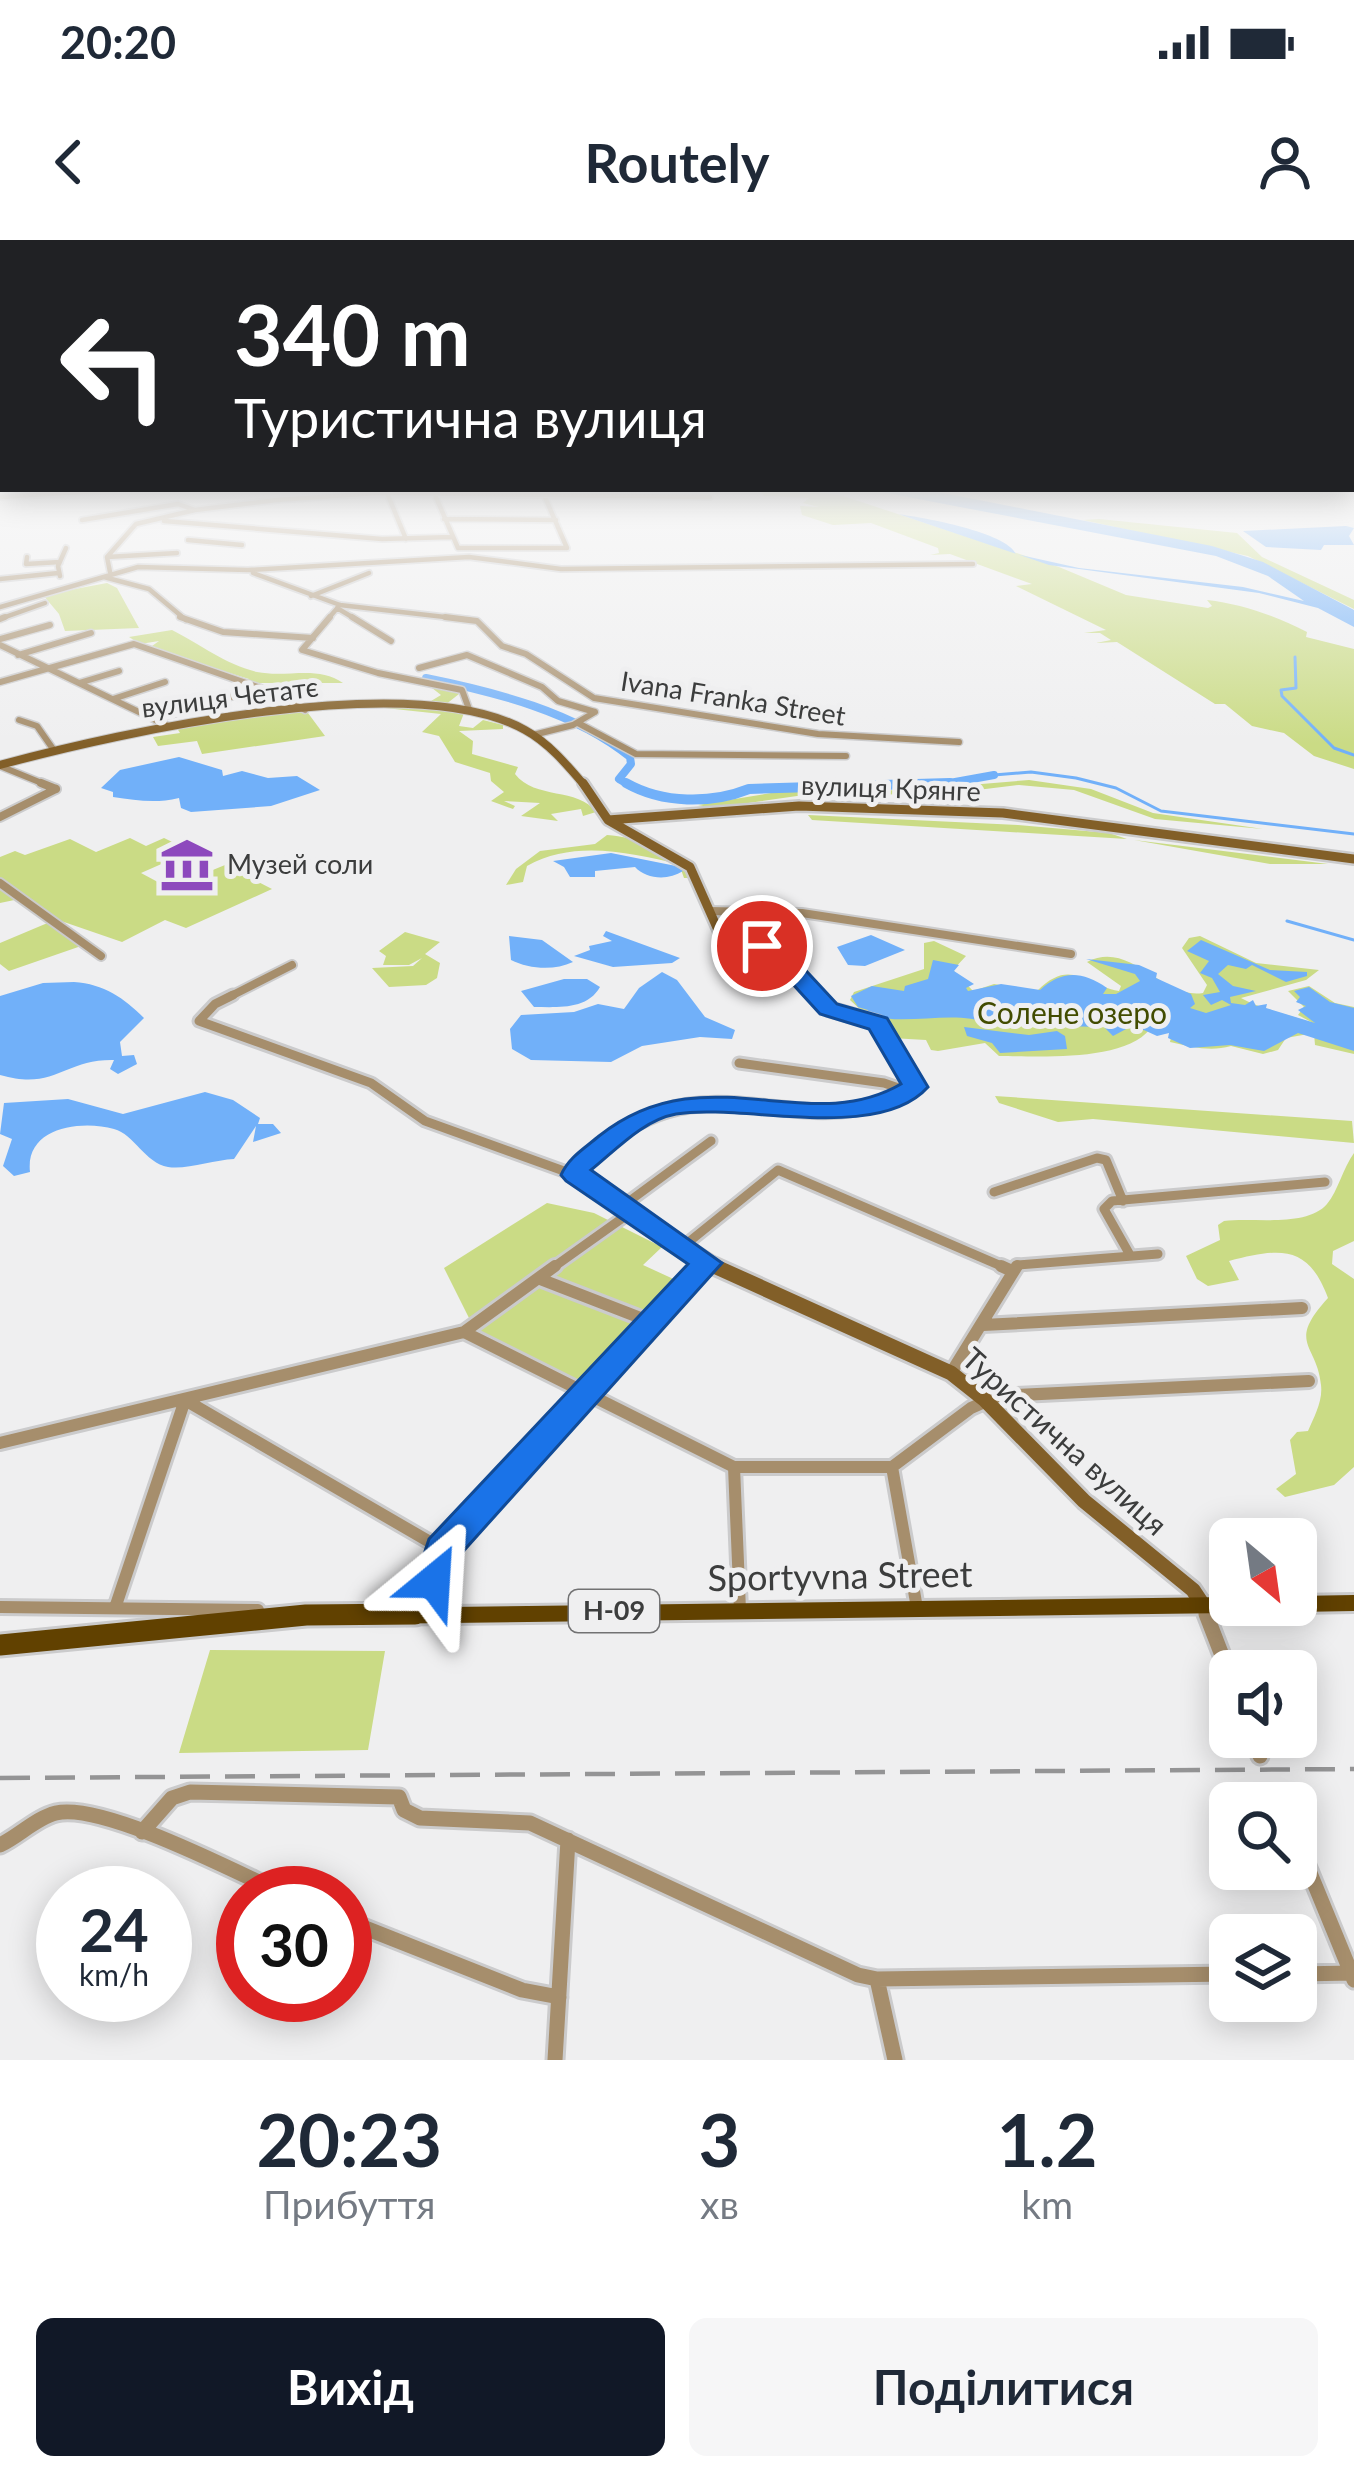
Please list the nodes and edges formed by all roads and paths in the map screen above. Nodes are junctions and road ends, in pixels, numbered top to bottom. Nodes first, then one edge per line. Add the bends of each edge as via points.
1 (49, 574) edge
2 (59, 574) edge
3 (105, 574) edge
4 (258, 574) edge
5 (367, 574) edge
6 (99, 576) junction
7 (0, 579) edge
8 (66, 586) junction
9 (311, 596) junction
10 (45, 603) dead end
11 (338, 606) junction
12 (0, 607) edge
13 (0, 620) edge
14 (50, 625) dead end
15 (91, 634) dead end
16 (313, 638) junction
17 (391, 641) dead end
18 (0, 642) edge
19 (18, 655) junction
20 (47, 668) junction
21 (419, 668) dead end
22 (119, 671) dead end
23 (0, 682) edge
24 (165, 682) dead end
25 (79, 683) junction
26 (256, 690) junction
27 (113, 699) junction
28 (610, 701) junction
29 (469, 709) junction
30 (305, 710) junction
31 (595, 712) junction
32 (156, 719) junction
33 (19, 720) dead end
34 (578, 723) junction
35 (168, 726) junction
36 (533, 735) junction
37 (959, 742) dead end
38 (53, 749) junction
39 (846, 756) dead end
40 (0, 766) edge
41 (0, 817) edge
42 (608, 820) junction
43 (1354, 859) edge
44 (0, 883) edge
45 (710, 911) junction
46 (728, 941) junction
47 (1071, 954) dead end
48 (101, 956) dead end
49 (292, 964) dead end
50 (736, 973) dead end
51 (740, 1063) dead end
52 (910, 1092) junction
53 (711, 1142) dead end
54 (575, 1175) junction
55 (1325, 1181) dead end
56 (994, 1192) dead end
57 (1123, 1201) junction
58 (627, 1208) junction
59 (680, 1249) junction
60 (1158, 1254) dead end
61 (1130, 1255) junction
62 (706, 1263) junction
63 (1012, 1271) junction
64 (540, 1279) junction
65 (1302, 1308) dead end
66 (651, 1322) junction
67 (983, 1325) junction
68 (464, 1332) junction
69 (950, 1373) junction
70 (1309, 1381) dead end
71 (584, 1393) junction
72 (185, 1400) junction
73 (985, 1400) junction
74 (0, 1443) edge
75 (734, 1467) junction
76 (892, 1467) junction
77 (442, 1550) junction
78 (1354, 1603) edge
79 (1317, 1604) edge
80 (116, 1605) junction
81 (1203, 1605) junction
82 (1209, 1605) edge
83 (0, 1607) edge
84 (917, 1607) junction
85 (740, 1610) junction
86 (426, 1612) junction
87 (306, 1615) junction
88 (0, 1645) edge
89 (1220, 1650) edge
90 (142, 1832) junction
91 (568, 1840) junction
92 (0, 1845) edge
93 (220, 1866) edge
94 (1317, 1889) edge
95 (372, 1931) edge
96 (1209, 1974) edge
97 (1317, 1974) edge
98 (1353, 1975) edge
99 (878, 1979) junction
100 (559, 1997) junction
101 (555, 2060) edge
102 (895, 2060) edge

1 - 7 street
2 - 8 street
3 - 6 street
4 - 9 street, Ivana Franka Street
5 - 9 street
6 - 8 street
6 - 16 street via 149,589 160,606 213,633
8 - 12 street
9 - 11 street, Ivana Franka Street
10 - 13 street
11 - 16 street
11 - 17 street
11 - 28 street, Ivana Franka Street via 478,621 502,646 582,694
14 - 18 street
15 - 19 street
16 - 29 street via 302,650 448,685 462,690
18 - 19 street
19 - 20 street
20 - 23 street
20 - 25 street
20 - 26 street via 134,644
21 - 31 street via 467,655
22 - 25 street
24 - 27 street
25 - 27 street
26 - 30 street
26 - 32 street
27 - 32 street
28 - 31 street
28 - 37 street, Ivana Franka Street via 818,734
29 - 30 street, вулиця Четатє
29 - 36 street
30 - 35 street, вулиця Четатє
31 - 34 street
32 - 35 street
33 - 38 street via 37,726
34 - 36 street
34 - 39 street via 636,754
35 - 38 street, вулиця Четатє
36 - 42 street
38 - 40 street, вулиця Четатє
40 - 41 street via 56,789
42 - 43 street, вулиця Крянге via 800,806 1004,813
42 - 45 street via 690,867
44 - 48 street
45 - 46 street
45 - 47 street via 838,914
46 - 50 street
46 - 52 street via 770,948 829,1009 878,1024 914,1080
49 - 54 street, Туристична вулиця via 215,1004 199,1021 371,1083 425,1121
51 - 52 street
52 - 54 street via 832,1112 668,1107 632,1124
53 - 58 street
54 - 58 street, Туристична вулиця
55 - 57 street
56 - 57 street via 1096,1158 1106,1160
57 - 61 street via 1104,1208
58 - 59 street, Туристична вулиця
58 - 64 street
59 - 62 street, Туристична вулиця
59 - 63 street via 778,1170
60 - 61 street
61 - 63 street via 1027,1262
62 - 66 street
62 - 69 street, Туристична вулиця
63 - 67 street
64 - 66 street via 572,1298
64 - 68 street
65 - 67 street
66 - 71 street
67 - 69 street
68 - 71 street
68 - 72 street
69 - 73 street, Туристична вулиця
70 - 73 street
71 - 75 street
71 - 77 street
72 - 74 street
72 - 77 street
72 - 80 street
73 - 76 street
73 - 81 street, Туристична вулиця
75 - 76 street
75 - 85 street
76 - 84 street
77 - 86 street
78 - 79 main road
80 - 83 street, Sportyvna Street
80 - 87 street, Sportyvna Street
81 - 82 main road, Sportyvna Street / Н-09
81 - 84 main road, Sportyvna Street / Н-09
81 - 89 street
84 - 85 main road, Sportyvna Street / Н-09
85 - 86 main road, Sportyvna Street / Н-09
86 - 87 main road, Sportyvna Street / Н-09
87 - 88 main road, Sportyvna Street / Н-09
90 - 91 street via 181,1794 237,1793 399,1797 420,1818 530,1823
90 - 92 street via 71,1811
90 - 93 street
91 - 99 street
91 - 100 street
94 - 98 street
95 - 100 street
96 - 99 street
97 - 98 street
99 - 102 street
100 - 101 street

